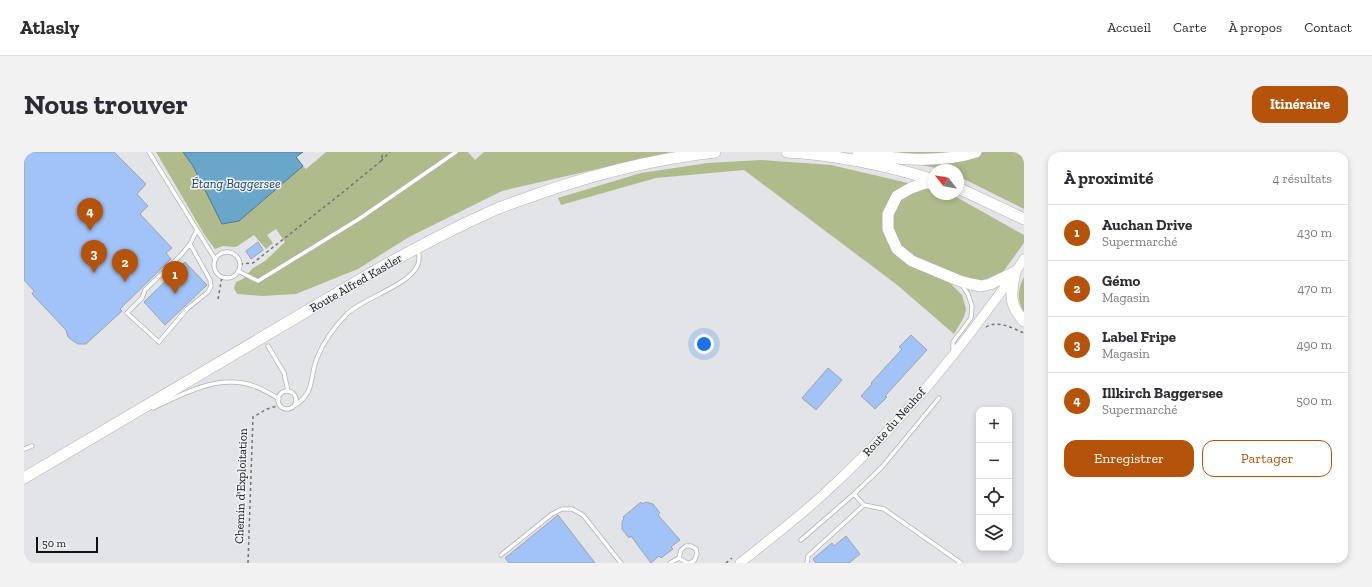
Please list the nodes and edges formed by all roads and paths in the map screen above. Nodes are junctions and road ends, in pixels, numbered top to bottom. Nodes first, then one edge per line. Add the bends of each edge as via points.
1 (149, 152) edge
2 (383, 152) edge
3 (390, 152) edge
4 (456, 152) edge
5 (715, 152) edge
6 (787, 152) edge
7 (791, 152) edge
8 (852, 152) edge
9 (976, 152) edge
10 (381, 161) junction
11 (928, 178) edge
12 (928, 184) edge
13 (964, 191) edge
14 (1024, 219) edge
15 (197, 230) junction
16 (190, 244) junction
17 (418, 247) junction
18 (215, 259) junction
19 (1024, 259) edge
20 (240, 264) junction
21 (238, 271) junction
22 (1015, 272) junction
23 (222, 277) junction
24 (960, 281) junction
25 (218, 299) dead end
26 (1024, 321) edge
27 (984, 329) dead end
28 (1024, 332) edge
29 (268, 346) dead end
30 (953, 355) junction
31 (288, 391) junction
32 (939, 398) dead end
33 (279, 399) junction
34 (280, 405) junction
35 (294, 406) junction
36 (115, 425) junction
37 (32, 446) dead end
38 (24, 449) edge
39 (24, 478) edge
40 (854, 494) junction
41 (864, 505) junction
42 (801, 540) dead end
43 (501, 555) dead end
44 (679, 558) junction
45 (736, 561) edge
46 (248, 563) edge
47 (621, 563) edge
48 (670, 563) edge
49 (688, 563) edge
50 (726, 563) edge
51 (806, 563) edge
52 (961, 563) edge

1 - 15 lane
2 - 10 path
3 - 10 path
4 - 21 lane via 359,219 258,281
5 - 17 main road, Route Alfred Kastler via 640,163 567,184 493,210
6 - 7 main road
7 - 11 main road via 867,162
8 - 9 main road via 926,159
10 - 20 path via 253,263
12 - 24 main road via 911,188 897,196 888,214 888,229 897,249 912,261
13 - 14 main road
15 - 16 lane
15 - 18 lane
16 - 16 lane via 145,290 142,298 127,313 159,342 211,286
17 - 35 lane via 418,265 409,276 351,310 335,326 316,359 311,387 303,399
17 - 36 main road, Route Alfred Kastler
18 - 20 lane via 221,253 230,252 237,256
18 - 23 lane via 214,268
19 - 22 street, Route du Neuhof
20 - 21 lane
21 - 23 lane via 231,277
22 - 24 main road via 981,286
22 - 26 main road via 1012,301
22 - 30 street, Route du Neuhof
23 - 25 path
24 - 30 lane via 972,306 971,318 953,342
27 - 28 path via 995,324
29 - 31 lane via 284,373
30 - 45 street, Route du Neuhof via 914,401 839,480 803,512
31 - 33 lane via 281,394
31 - 35 lane via 295,396
32 - 40 lane via 882,467
33 - 34 lane
33 - 36 lane via 253,385 216,383 188,392
34 - 35 lane via 287,409
34 - 46 path, Chemin d'Exploitation via 252,417
36 - 39 main road, Route Alfred Kastler
37 - 38 lane
40 - 41 lane
40 - 42 lane
41 - 51 lane via 808,556
41 - 52 lane via 884,509
43 - 47 lane via 562,508 572,509 583,515
44 - 48 lane
44 - 49 lane
44 - 49 lane via 681,550 691,546 696,549 697,554 694,561
45 - 50 path

